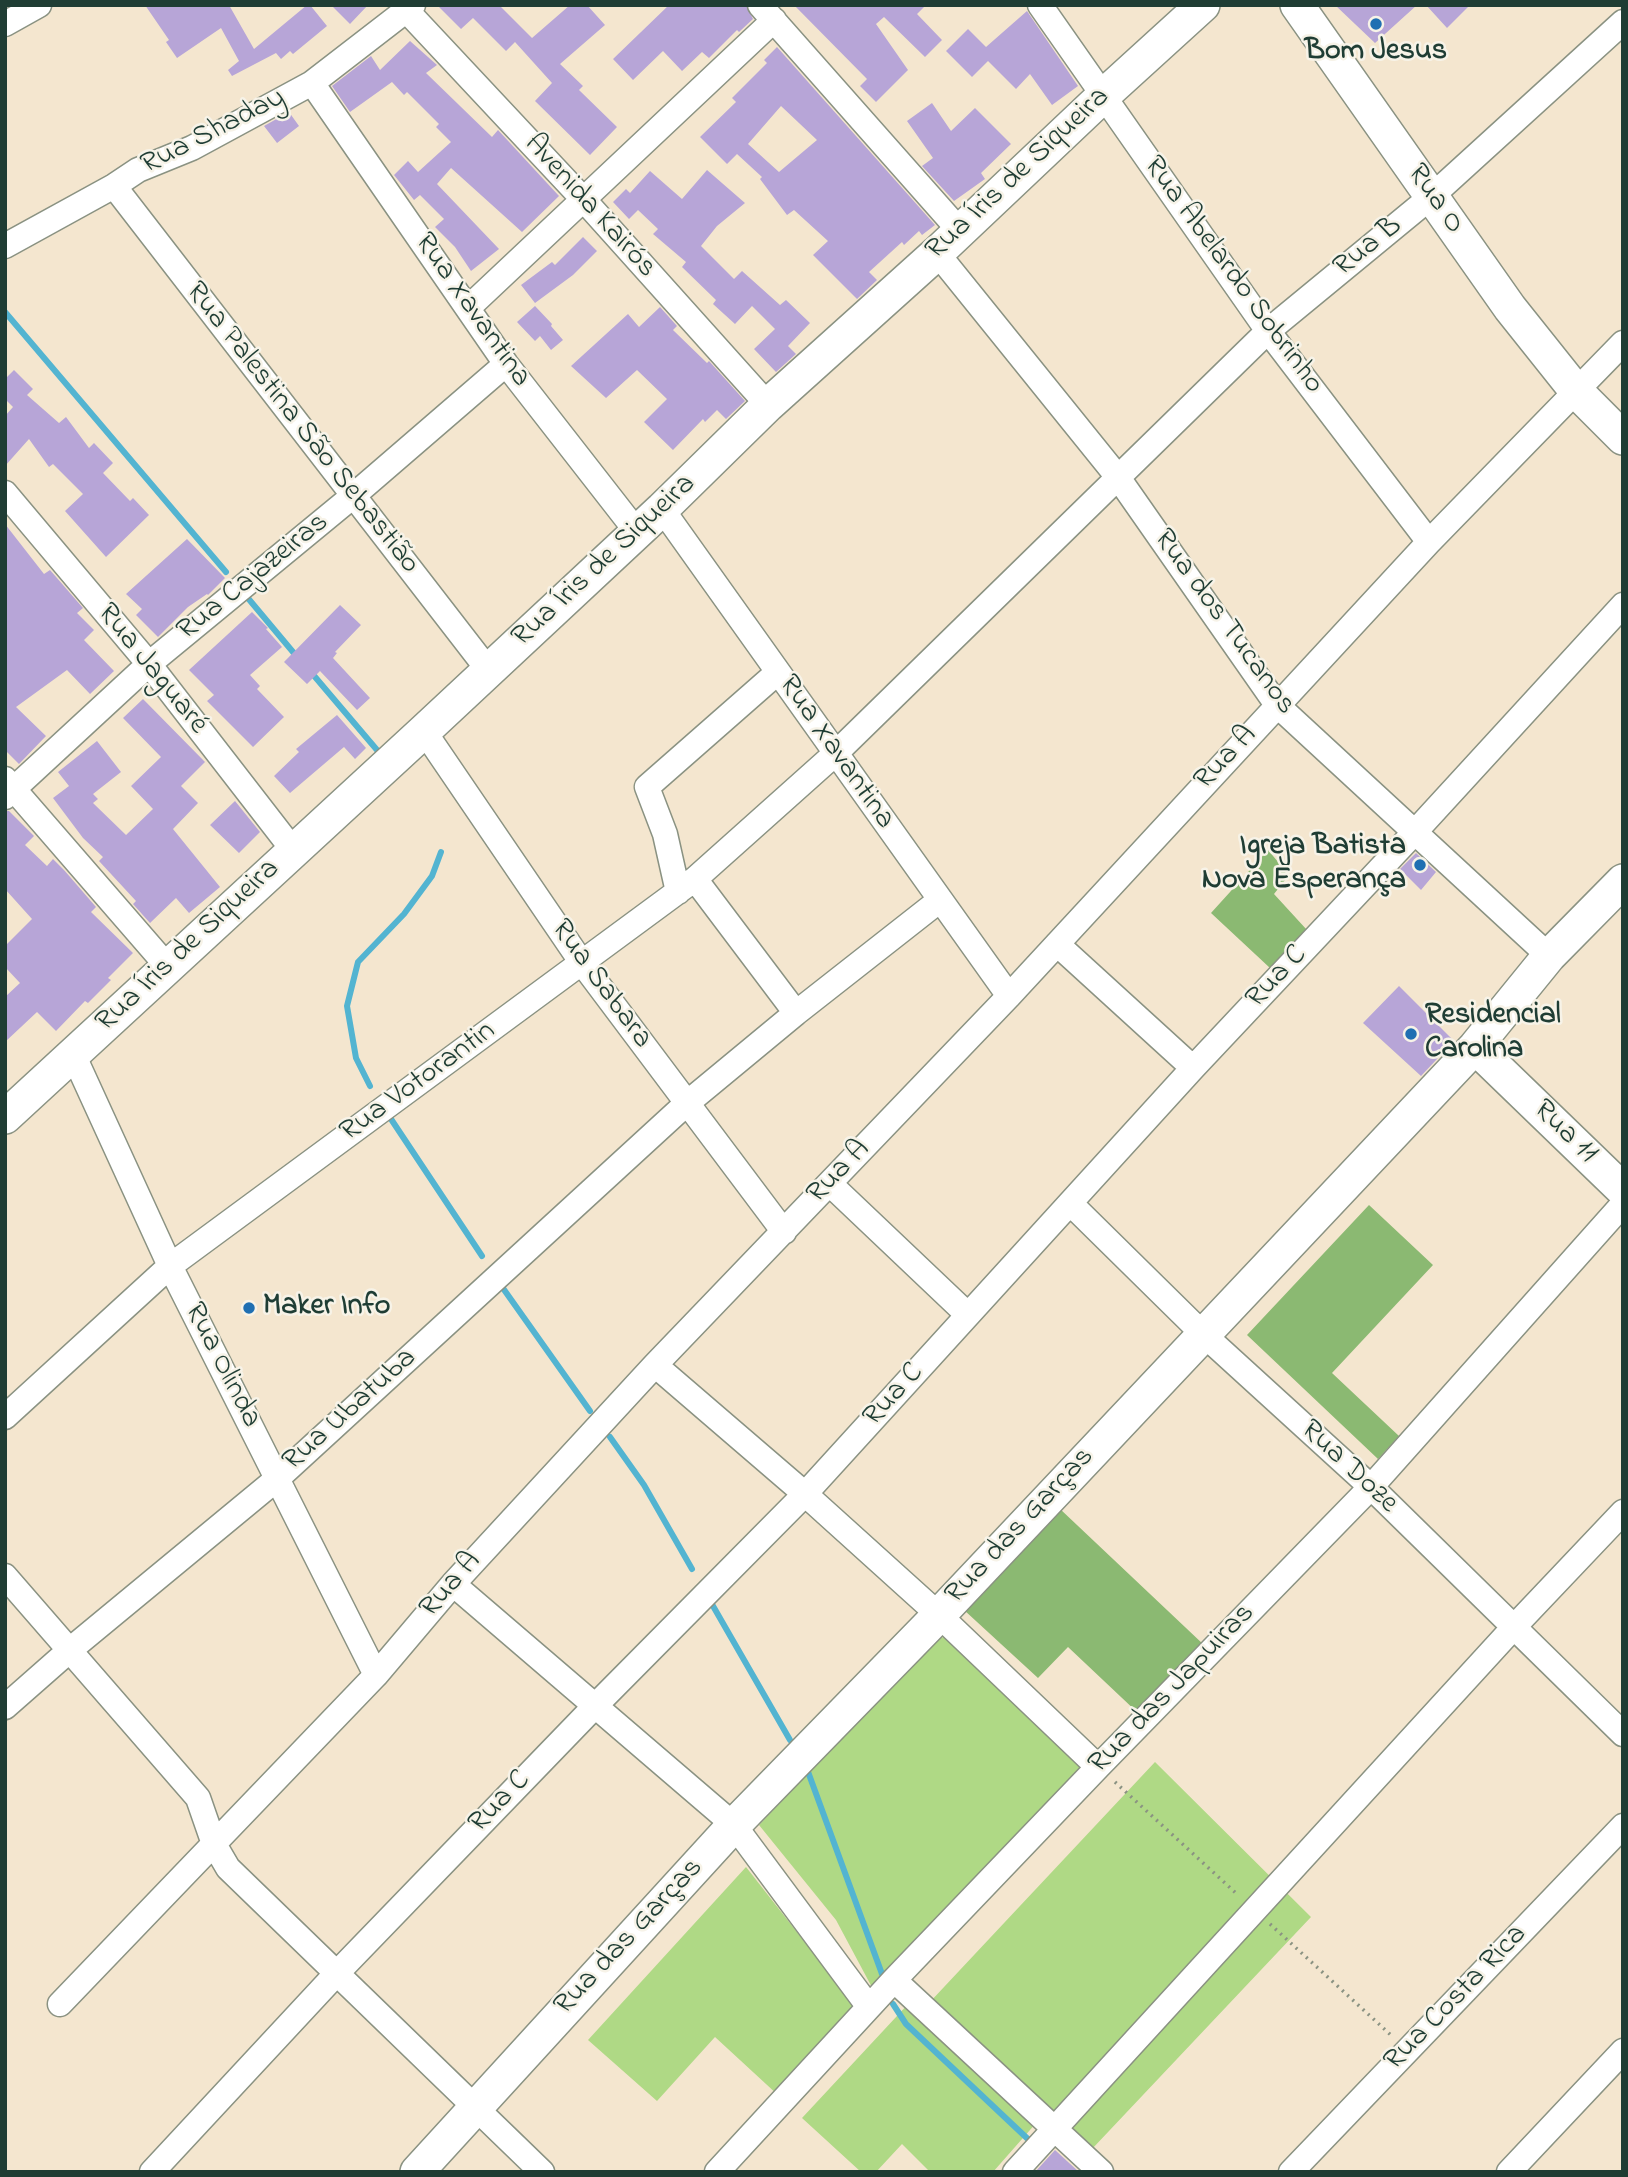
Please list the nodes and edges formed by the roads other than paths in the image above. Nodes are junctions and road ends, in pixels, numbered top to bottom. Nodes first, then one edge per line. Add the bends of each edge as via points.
1 (39, 5) edge
2 (1040, 5) edge
3 (1203, 5) edge
4 (1297, 5) edge
5 (410, 8) edge
6 (767, 13) edge
7 (1623, 22) edge
8 (5, 24) edge
9 (312, 83) junction
10 (1103, 96) junction
11 (114, 186) junction
12 (1432, 196) junction
13 (584, 200) junction
14 (948, 242) junction
15 (5, 246) edge
16 (468, 308) junction
17 (1268, 331) junction
18 (1623, 343) edge
19 (506, 364) junction
20 (1577, 392) junction
21 (768, 405) junction
22 (1623, 438) edge
23 (1117, 476) junction
24 (5, 493) edge
25 (353, 496) junction
26 (662, 509) junction
27 (637, 533) junction
28 (1429, 542) junction
29 (1623, 605) edge
30 (149, 664) junction
31 (489, 671) junction
32 (778, 672) junction
33 (1277, 705) junction
34 (424, 732) junction
35 (836, 753) junction
36 (8, 788) edge
37 (1414, 833) junction
38 (293, 850) junction
39 (1623, 881) edge
40 (687, 886) junction
41 (940, 900) junction
42 (1057, 944) junction
43 (1549, 956) junction
44 (582, 963) junction
45 (168, 967) junction
46 (1009, 996) junction
47 (796, 1013) junction
48 (1475, 1047) junction
49 (73, 1054) junction
50 (1193, 1068) junction
51 (686, 1104) junction
52 (5, 1117) edge
53 (830, 1184) junction
54 (1623, 1191) edge
55 (1071, 1204) junction
56 (1623, 1204) edge
57 (784, 1232) junction
58 (170, 1266) junction
59 (968, 1315) junction
60 (1202, 1333) junction
61 (655, 1365) junction
62 (5, 1417) edge
63 (278, 1478) junction
64 (1371, 1487) junction
65 (805, 1494) junction
66 (1623, 1512) edge
67 (5, 1576) edge
68 (453, 1584) junction
69 (939, 1615) junction
70 (1513, 1628) junction
71 (71, 1649) junction
72 (376, 1675) junction
73 (595, 1706) junction
74 (5, 1707) edge
75 (1623, 1734) edge
76 (1098, 1767) junction
77 (734, 1825) junction
78 (1623, 1826) edge
79 (214, 1844) junction
80 (337, 1973) junction
81 (894, 1980) junction
82 (60, 2004) dead end
83 (869, 2007) junction
84 (1623, 2051) edge
85 (475, 2107) junction
86 (1054, 2127) junction
87 (152, 2172) edge
88 (416, 2172) edge
89 (542, 2172) edge
90 (717, 2172) edge
91 (1015, 2172) edge
92 (1101, 2172) edge
93 (1291, 2172) edge
94 (1509, 2172) edge

1 - 8 street
2 - 10 street, Rua Abelardo Sobrinho
3 - 10 street, Rua Íris de Siqueira
4 - 12 street, Rua O
5 - 9 street, Rua Shaday
5 - 13 street, Avenida Kairós
6 - 13 street
6 - 14 street, Rua dos Tucanos
7 - 12 street, Rua B
9 - 11 street, Rua Shaday
9 - 16 street, Rua Xavantina
10 - 14 street, Rua Íris de Siqueira
10 - 17 street, Rua Abelardo Sobrinho
11 - 15 street, Rua Shaday
11 - 25 street, Rua Palestina São Sebastião
12 - 17 street, Rua B
12 - 20 street, Rua O via 1510,308
13 - 16 street
13 - 21 street, Avenida Kairós
14 - 21 street, Rua Íris de Siqueira
14 - 23 street, Rua dos Tucanos
16 - 19 street, Rua Xavantina
17 - 23 street, Rua B
17 - 28 street, Rua Abelardo Sobrinho
18 - 20 street, Rua A
19 - 25 street, Rua Cajazeiras
19 - 27 street, Rua Xavantina
20 - 22 street, Rua O
20 - 28 street, Rua A
21 - 26 street, Rua Íris de Siqueira
23 - 33 street, Rua dos Tucanos
23 - 35 street
24 - 30 street, Rua Jaguaré
25 - 30 street, Rua Cajazeiras
25 - 31 street, Rua Palestina São Sebastião
26 - 27 street, Rua Íris de Siqueira
26 - 32 street, Rua Xavantina
27 - 31 street, Rua Íris de Siqueira
28 - 33 street, Rua A
29 - 37 street, Rua C
30 - 36 street, Rua Cajazeiras
30 - 38 street, Rua Jaguaré
31 - 34 street, Rua Íris de Siqueira
32 - 35 street, Rua Xavantina
32 - 40 street via 647,787
33 - 37 street, Rua dos Tucanos
33 - 42 street, Rua A
34 - 38 street, Rua Íris de Siqueira
34 - 44 street, Rua Sabara
35 - 40 street, Rua Votorantin
35 - 41 street, Rua Xavantina
36 - 45 street
37 - 43 street, Rua dos Tucanos
37 - 50 street, Rua C
38 - 45 street, Rua Íris de Siqueira
39 - 43 street, Rua das Garças
40 - 44 street, Rua Votorantin
40 - 47 street
41 - 46 street, Rua Xavantina
41 - 47 street, Rua Ubatuba
42 - 46 street, Rua A
42 - 50 street
43 - 48 street, Rua das Garças
44 - 51 street, Rua Sabara
44 - 58 street, Rua Votorantin
45 - 49 street, Rua Íris de Siqueira
46 - 53 street, Rua A
47 - 51 street, Rua Ubatuba
48 - 54 street, Rua 11
48 - 60 street, Rua das Garças
49 - 52 street, Rua Íris de Siqueira
49 - 58 street, Rua Olinda
50 - 55 street, Rua C
51 - 57 street, Rua Sabara
51 - 63 street, Rua Ubatuba
53 - 57 street, Rua A
53 - 59 street
55 - 59 street, Rua C
55 - 60 street, Rua Doze
56 - 64 street, Rua das Japuiras
57 - 61 street, Rua A
58 - 62 street, Rua Votorantin
58 - 63 street, Rua Olinda
59 - 65 street, Rua C
60 - 64 street, Rua Doze
60 - 69 street, Rua das Garças
61 - 65 street
61 - 68 street, Rua A
63 - 71 street, Rua Ubatuba
63 - 72 street, Rua Olinda
64 - 70 street, Rua Doze
64 - 76 street, Rua das Japuiras
65 - 69 street
65 - 73 street, Rua C
66 - 70 street
67 - 71 street
68 - 72 street, Rua A
68 - 73 street
69 - 76 street
69 - 77 street, Rua das Garças
70 - 75 street, Rua Doze
70 - 86 street
71 - 74 street, Rua Ubatuba
71 - 79 street via 198,1798
72 - 79 street, Rua A
73 - 77 street
73 - 80 street, Rua C
76 - 81 street, Rua das Japuiras
77 - 83 street
77 - 85 street, Rua das Garças
78 - 93 street, Rua Costa Rica
79 - 80 street via 228,1868
79 - 82 street, Rua A
80 - 85 street
80 - 87 street, Rua C
81 - 83 street, Rua das Japuiras
81 - 86 street
83 - 90 street, Rua das Japuiras
84 - 94 street
85 - 88 street, Rua das Garças
85 - 89 street
86 - 91 street
86 - 92 street

